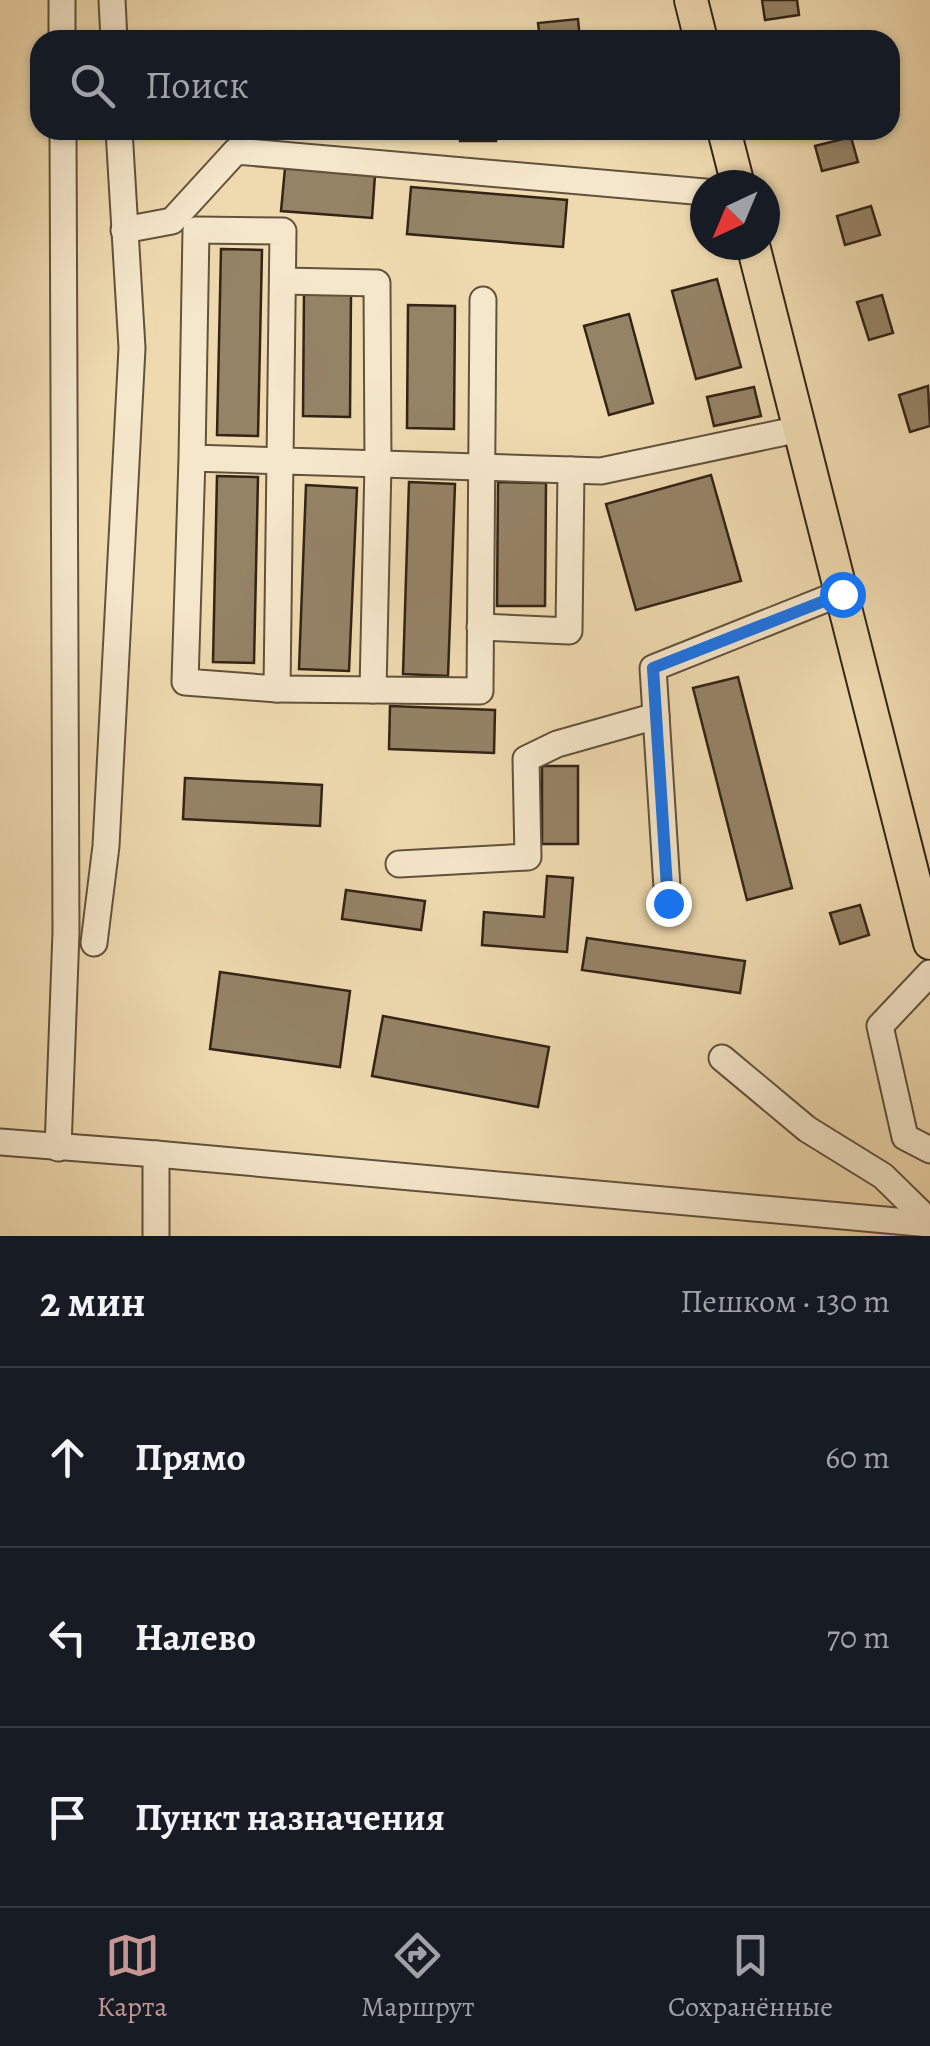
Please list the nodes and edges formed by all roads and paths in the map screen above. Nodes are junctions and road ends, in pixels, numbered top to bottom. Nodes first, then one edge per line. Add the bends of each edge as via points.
1 (62, 0) edge
2 (112, 0) edge
3 (691, 0) edge
4 (62, 30) edge
5 (114, 30) edge
6 (698, 30) edge
7 (63, 140) edge
8 (120, 140) edge
9 (727, 140) edge
10 (734, 170) edge
11 (690, 191) edge
12 (124, 230) junction
13 (757, 260) edge
14 (283, 281) junction
15 (484, 300) dead end
16 (800, 430) junction
17 (192, 458) junction
18 (282, 461) junction
19 (378, 464) junction
20 (482, 468) junction
21 (570, 470) junction
22 (842, 594) junction
23 (480, 627) junction
24 (277, 689) junction
25 (372, 690) junction
26 (656, 716) junction
27 (399, 864) dead end
28 (668, 903) dead end
29 (929, 936) edge
30 (94, 943) dead end
31 (930, 973) edge
32 (722, 1058) dead end
33 (0, 1142) edge
34 (58, 1148) junction
35 (930, 1150) edge
36 (156, 1154) junction
37 (930, 1223) edge
38 (156, 1236) edge

1 - 4 street
2 - 5 street
3 - 6 main road
7 - 34 street via 66,932
8 - 12 street
9 - 10 main road
11 - 12 street via 236,151 172,222
12 - 30 street via 132,348 106,846
13 - 16 main road
14 - 17 street via 283,231 196,230
14 - 18 street
14 - 19 street via 377,283
15 - 20 street
16 - 21 street via 602,471
16 - 22 main road
17 - 18 street
17 - 24 street via 185,682
18 - 19 street
18 - 24 street
19 - 20 street
19 - 25 street
20 - 21 street
20 - 23 street
21 - 23 street via 570,632
22 - 26 street via 653,668
22 - 29 main road
23 - 25 street via 480,690
24 - 25 street
26 - 27 street via 526,759 528,857
26 - 28 street
31 - 35 street via 880,1026 906,1138
32 - 37 street via 808,1128 883,1176
33 - 34 street
34 - 36 street
36 - 37 street
36 - 38 street

